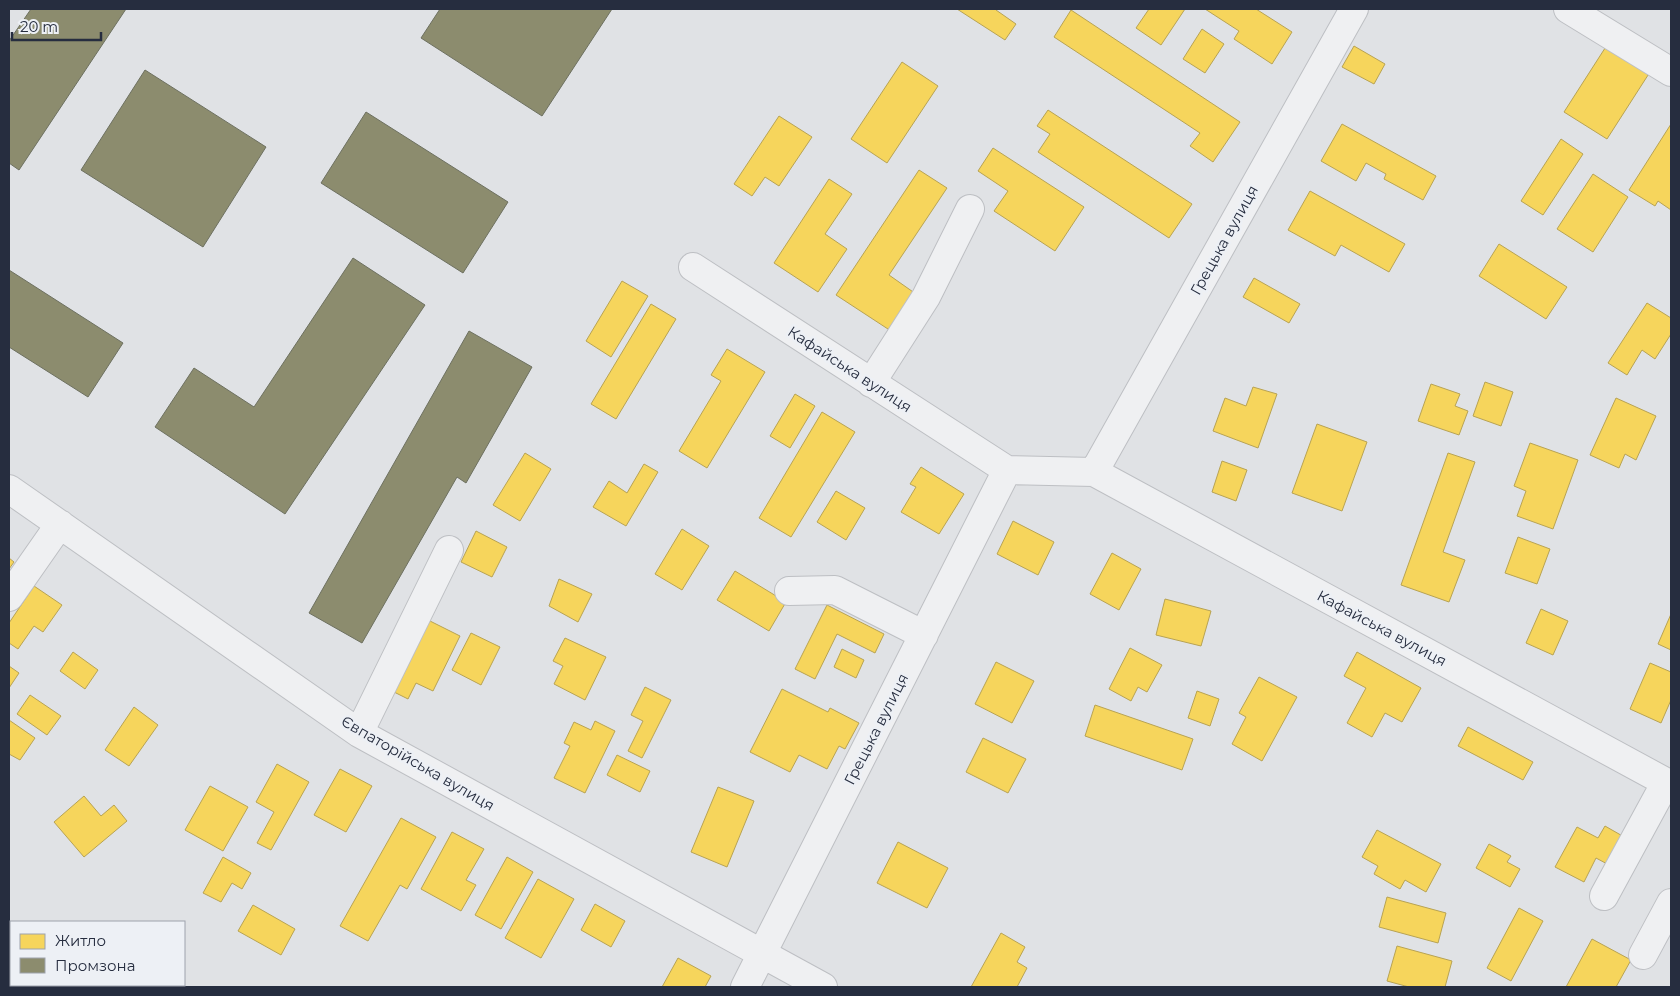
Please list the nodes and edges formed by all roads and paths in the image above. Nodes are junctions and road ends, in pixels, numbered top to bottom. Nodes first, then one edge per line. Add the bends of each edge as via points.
1 (1354, 9) edge
2 (1568, 9) edge
3 (1671, 72) edge
4 (970, 209) dead end
5 (693, 268) dead end
6 (871, 382) junction
7 (1007, 470) junction
8 (1094, 472) junction
9 (9, 489) edge
10 (60, 524) junction
11 (449, 550) dead end
12 (789, 591) dead end
13 (9, 597) edge
14 (924, 634) junction
15 (359, 733) junction
16 (1669, 784) edge
17 (1604, 896) dead end
18 (1671, 903) edge
19 (763, 954) junction
20 (1643, 955) dead end
21 (745, 987) edge
22 (823, 987) edge

1 - 8 street, Грецька вулиця
2 - 3 street
4 - 6 street via 926,297
5 - 6 street, Кафайська вулиця
6 - 7 street, Кафайська вулиця
7 - 8 street
7 - 14 street, Грецька вулиця
8 - 16 street, Кафайська вулиця
9 - 10 street, Євпаторійська вулиця
10 - 13 street
10 - 15 street, Євпаторійська вулиця
11 - 15 street
12 - 14 street via 835,590
14 - 19 street, Грецька вулиця
15 - 19 street, Євпаторійська вулиця
16 - 17 street
18 - 20 street
19 - 21 street, Грецька вулиця
19 - 22 street, Євпаторійська вулиця

